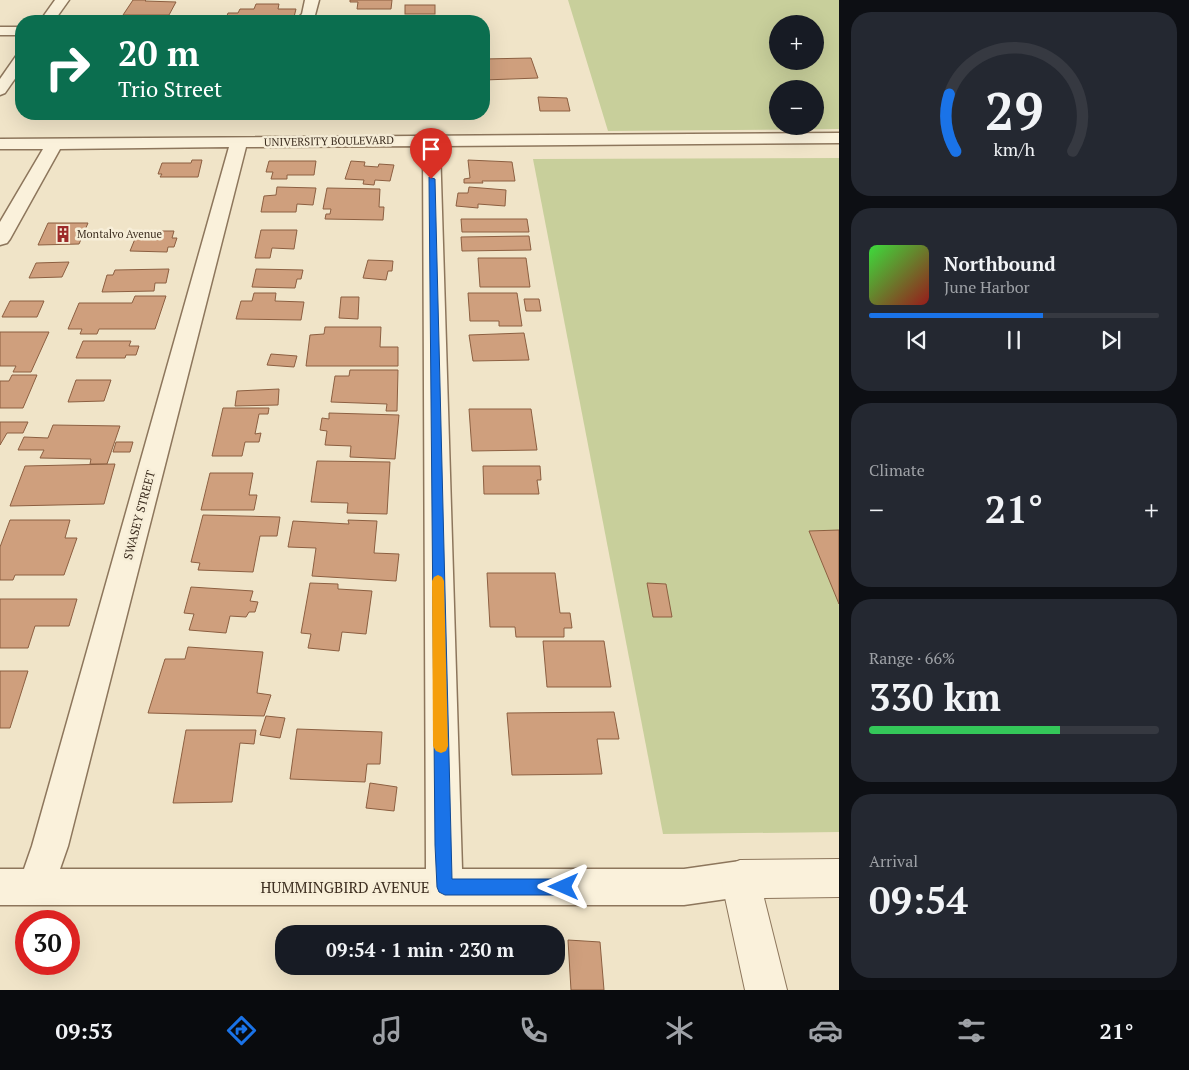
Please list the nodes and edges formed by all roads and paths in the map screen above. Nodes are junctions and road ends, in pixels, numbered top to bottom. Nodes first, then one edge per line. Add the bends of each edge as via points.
1 (62, 0) edge
2 (312, 0) edge
3 (51, 15) edge
4 (308, 15) edge
5 (0, 31) edge
6 (15, 31) edge
7 (15, 68) edge
8 (0, 90) edge
9 (839, 138) edge
10 (430, 140) junction
11 (240, 142) junction
12 (54, 143) junction
13 (0, 144) edge
14 (0, 239) edge
15 (839, 878) edge
16 (740, 879) junction
17 (0, 887) edge
18 (36, 887) junction
19 (445, 887) junction
20 (766, 990) edge

1 - 3 street
2 - 4 street
5 - 6 street
7 - 8 street
9 - 10 street, UNIVERSITY BOULEVARD
10 - 11 street, UNIVERSITY BOULEVARD
10 - 19 street
11 - 12 street, UNIVERSITY BOULEVARD
11 - 18 street, SWASEY STREET via 50,846
12 - 13 street, UNIVERSITY BOULEVARD
12 - 14 street
15 - 16 street, HUMMINGBIRD AVENUE
16 - 19 street, HUMMINGBIRD AVENUE via 684,887
16 - 20 street
17 - 18 street, HUMMINGBIRD AVENUE
18 - 19 street, HUMMINGBIRD AVENUE

